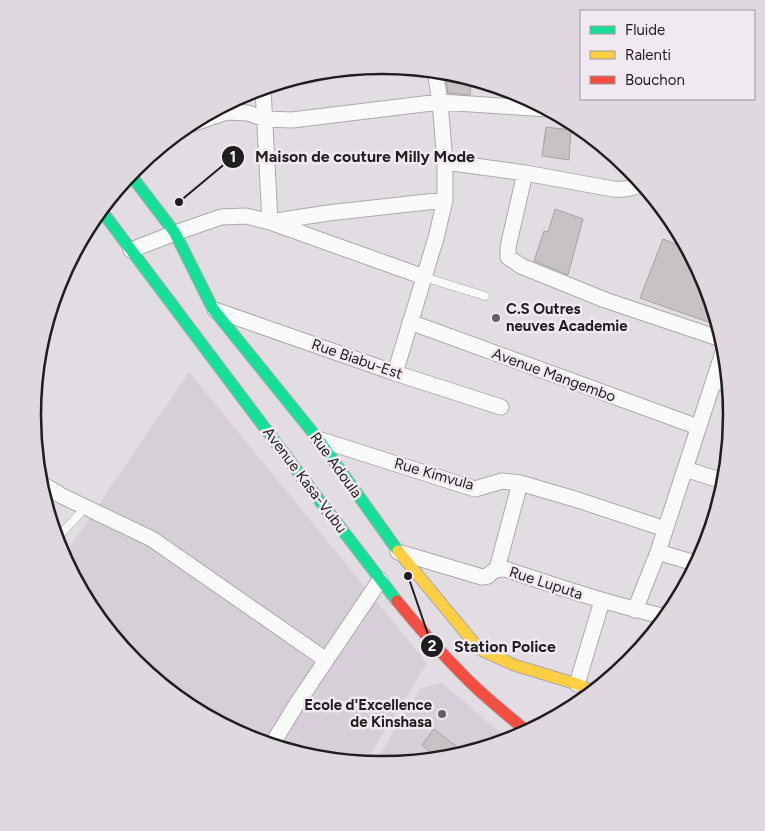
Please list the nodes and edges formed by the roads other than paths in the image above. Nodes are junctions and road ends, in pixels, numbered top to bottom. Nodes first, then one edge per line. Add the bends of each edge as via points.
1 (436, 79) edge
2 (263, 96) edge
3 (440, 102) junction
4 (530, 108) edge
5 (226, 112) edge
6 (265, 119) junction
7 (445, 162) junction
8 (525, 173) junction
9 (135, 180) edge
10 (636, 186) edge
11 (445, 200) junction
12 (106, 216) edge
13 (270, 222) junction
14 (175, 233) junction
15 (131, 250) junction
16 (424, 277) junction
17 (486, 296) dead end
18 (213, 309) junction
19 (410, 322) junction
20 (714, 337) edge
21 (720, 364) edge
22 (395, 372) junction
23 (714, 380) junction
24 (722, 383) edge
25 (500, 407) dead end
26 (698, 427) junction
27 (318, 439) junction
28 (685, 469) junction
29 (717, 479) edge
30 (520, 483) junction
31 (49, 488) edge
32 (86, 507) junction
33 (665, 529) junction
34 (62, 533) edge
35 (398, 552) junction
36 (658, 552) junction
37 (691, 562) edge
38 (497, 569) junction
39 (380, 580) junction
40 (602, 601) junction
41 (634, 610) junction
42 (659, 615) edge
43 (326, 660) junction
44 (577, 684) junction
45 (587, 688) edge
46 (522, 727) edge
47 (274, 739) edge

1 - 3 street
2 - 6 street
3 - 4 street
3 - 6 street via 292,120
3 - 7 street
5 - 6 street via 248,113
6 - 13 street
7 - 8 street
7 - 11 street
8 - 10 street via 622,190
8 - 20 street via 508,257 521,266 605,300
9 - 14 street, Rue Adoula
11 - 13 street
11 - 16 street
12 - 15 street, Avenue Kasa-Vubu
13 - 14 street via 246,216 221,217
13 - 16 street
14 - 15 street
14 - 18 street, Rue Adoula
15 - 39 street, Avenue Kasa-Vubu
16 - 17 lane
16 - 19 street
18 - 22 street, Rue Biabu-Est
18 - 27 street, Rue Adoula
19 - 22 street
19 - 26 street, Avenue Mangembo
21 - 23 street
22 - 25 street, Rue Biabu-Est
23 - 24 street
23 - 26 street
26 - 28 street
27 - 30 street, Rue Kimvula via 475,489 502,481
27 - 35 street, Rue Adoula
28 - 29 street
28 - 33 street
30 - 33 street, Rue Kimvula
30 - 38 street
31 - 32 street
32 - 34 lane
32 - 43 street via 152,539
33 - 36 street
35 - 38 street, Rue Luputa via 482,577
35 - 44 street, Rue Adoula via 479,649 514,665
36 - 37 street
36 - 41 street
38 - 40 street, Rue Luputa
39 - 43 street
39 - 46 street, Avenue Kasa-Vubu via 468,680
40 - 41 street, Rue Luputa
40 - 44 street
41 - 42 street, Rue Luputa
43 - 47 street
44 - 45 street, Rue Adoula

